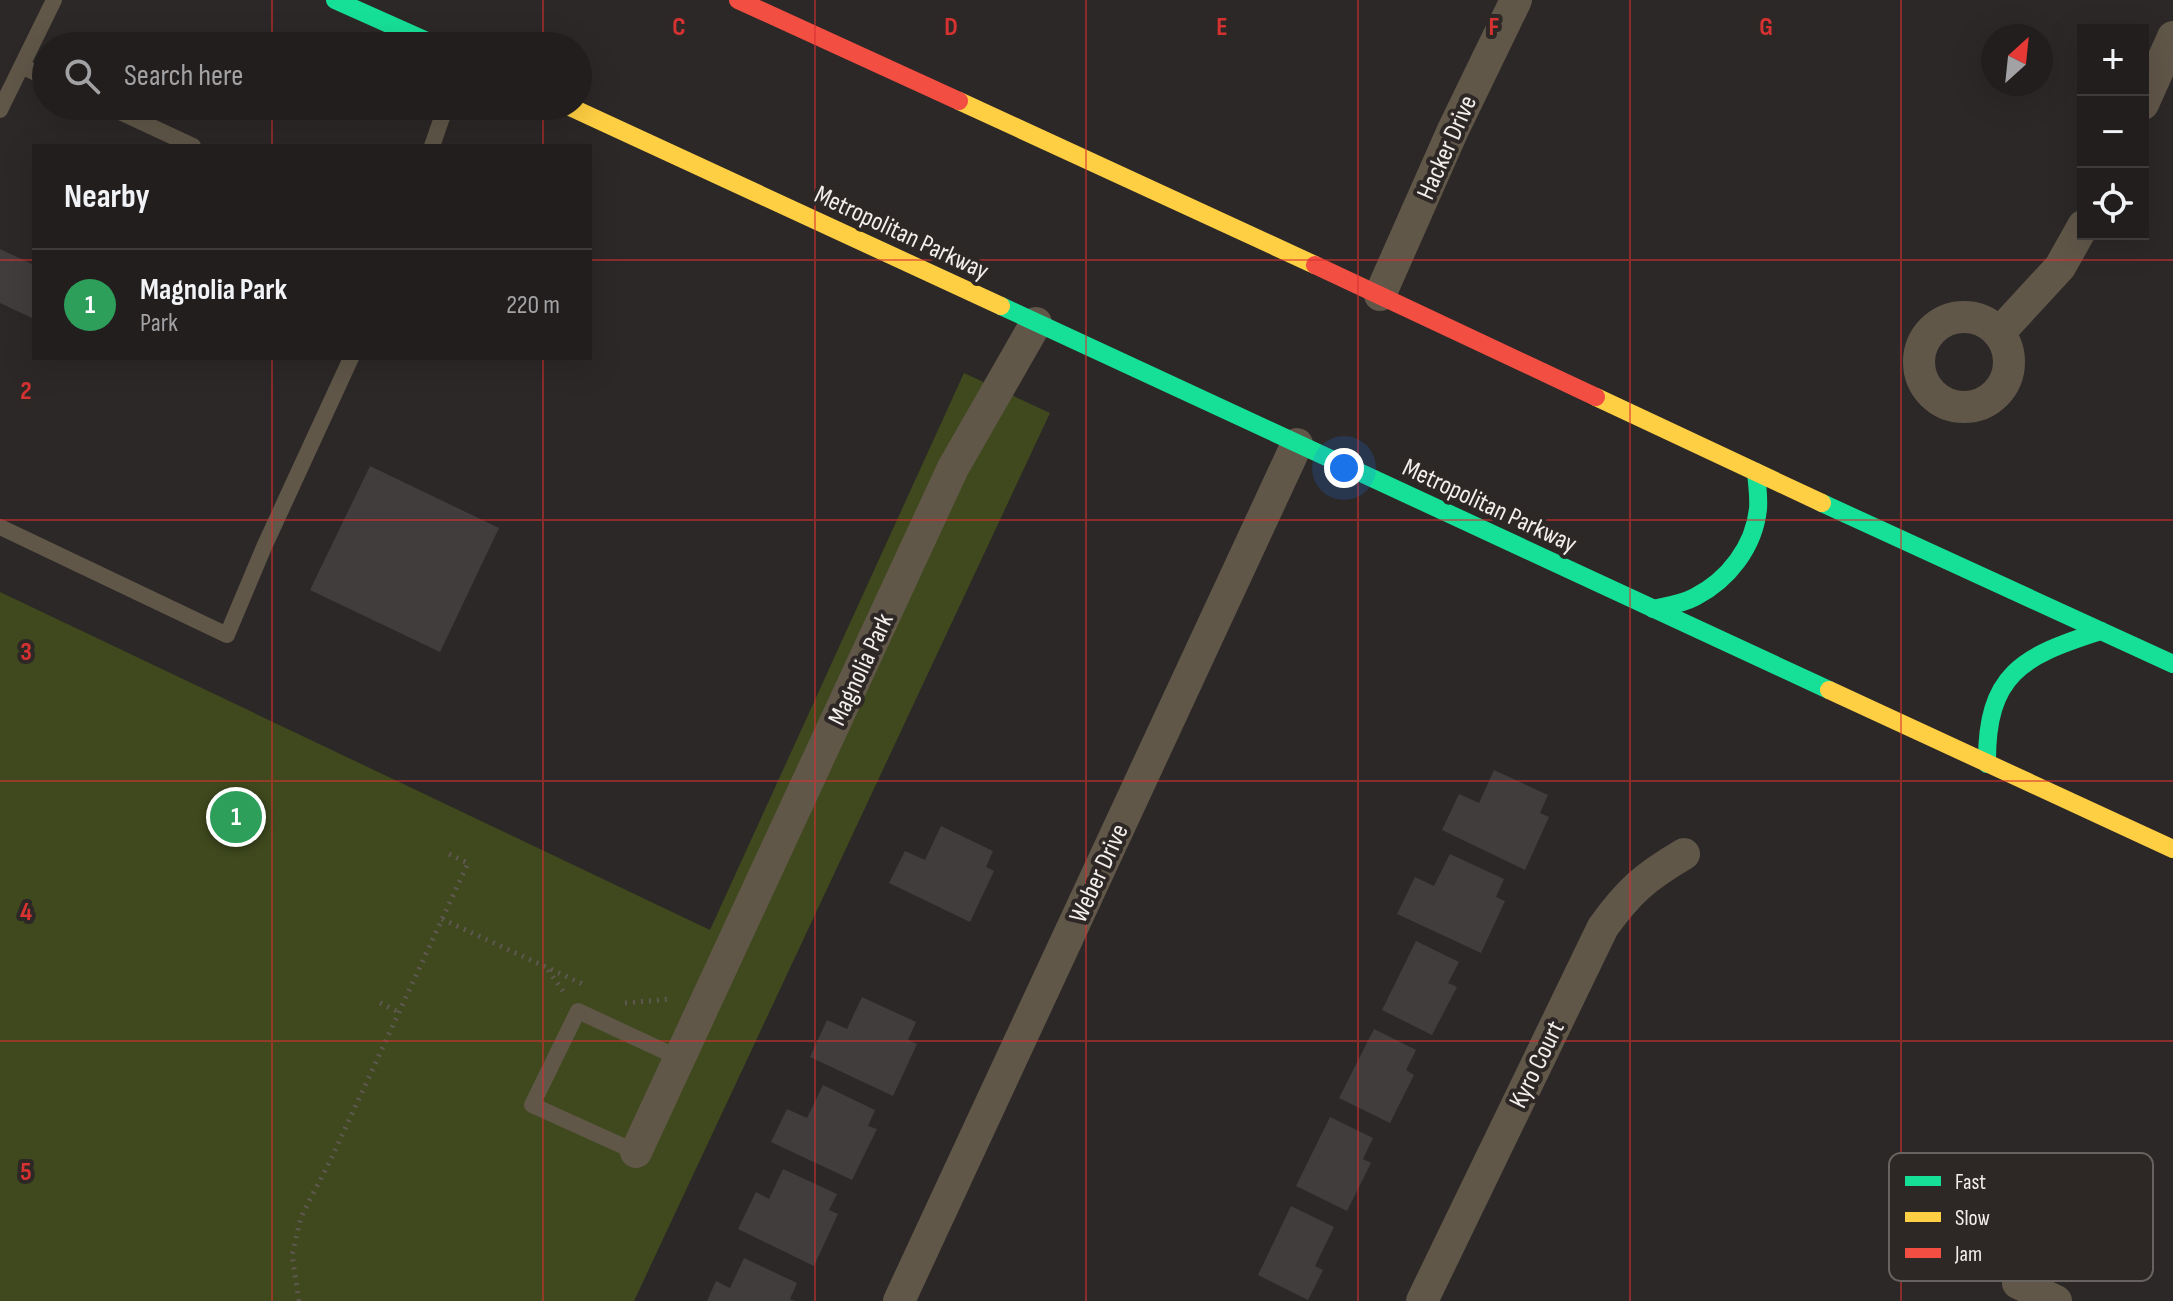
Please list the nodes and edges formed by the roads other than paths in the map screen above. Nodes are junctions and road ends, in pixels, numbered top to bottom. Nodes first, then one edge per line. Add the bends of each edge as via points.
1 (54, 0) edge
2 (335, 0) edge
3 (738, 0) edge
4 (1516, 0) edge
5 (38, 32) edge
6 (407, 32) edge
7 (2173, 37) edge
8 (32, 45) edge
9 (22, 66) junction
10 (32, 71) edge
11 (2147, 96) edge
12 (0, 110) edge
13 (592, 117) edge
14 (137, 120) edge
15 (441, 120) edge
16 (189, 144) edge
17 (433, 144) edge
18 (2077, 237) edge
19 (1380, 295) junction
20 (1036, 323) junction
21 (1999, 333) dead end
22 (350, 360) edge
23 (1297, 444) junction
24 (1756, 472) junction
25 (0, 527) edge
26 (1653, 609) junction
27 (2101, 631) junction
28 (2173, 664) edge
29 (1987, 764) junction
30 (2173, 849) edge
31 (1684, 854) dead end
32 (679, 1058) junction
33 (636, 1152) joint
34 (2018, 1283) dead end
35 (899, 1301) edge
36 (1422, 1301) edge
37 (2056, 1301) edge

1 - 5 lane
2 - 6 main road
3 - 19 main road
4 - 19 street, Hacker Drive
7 - 11 street
8 - 9 lane
9 - 10 lane
9 - 12 lane
13 - 20 main road, Metropolitan Parkway
14 - 16 lane
15 - 17 lane
18 - 21 street via 2060,267
19 - 24 main road
20 - 23 main road, Metropolitan Parkway
20 - 32 street, Magnolia Park via 953,468
22 - 25 lane via 227,635
23 - 26 main road, Metropolitan Parkway
23 - 35 street, Weber Drive
24 - 26 main road via 1754,532 1741,558 1694,598
24 - 27 main road
26 - 29 main road, Metropolitan Parkway
27 - 28 main road
27 - 29 main road via 2061,643 2013,673 1996,698 1987,731
29 - 30 main road, Metropolitan Parkway
31 - 36 street, Kyro Court via 1625,897 1603,927
32 - 33 street, Magnolia Park
32 - 33 lane via 578,1011 532,1105
34 - 37 street

